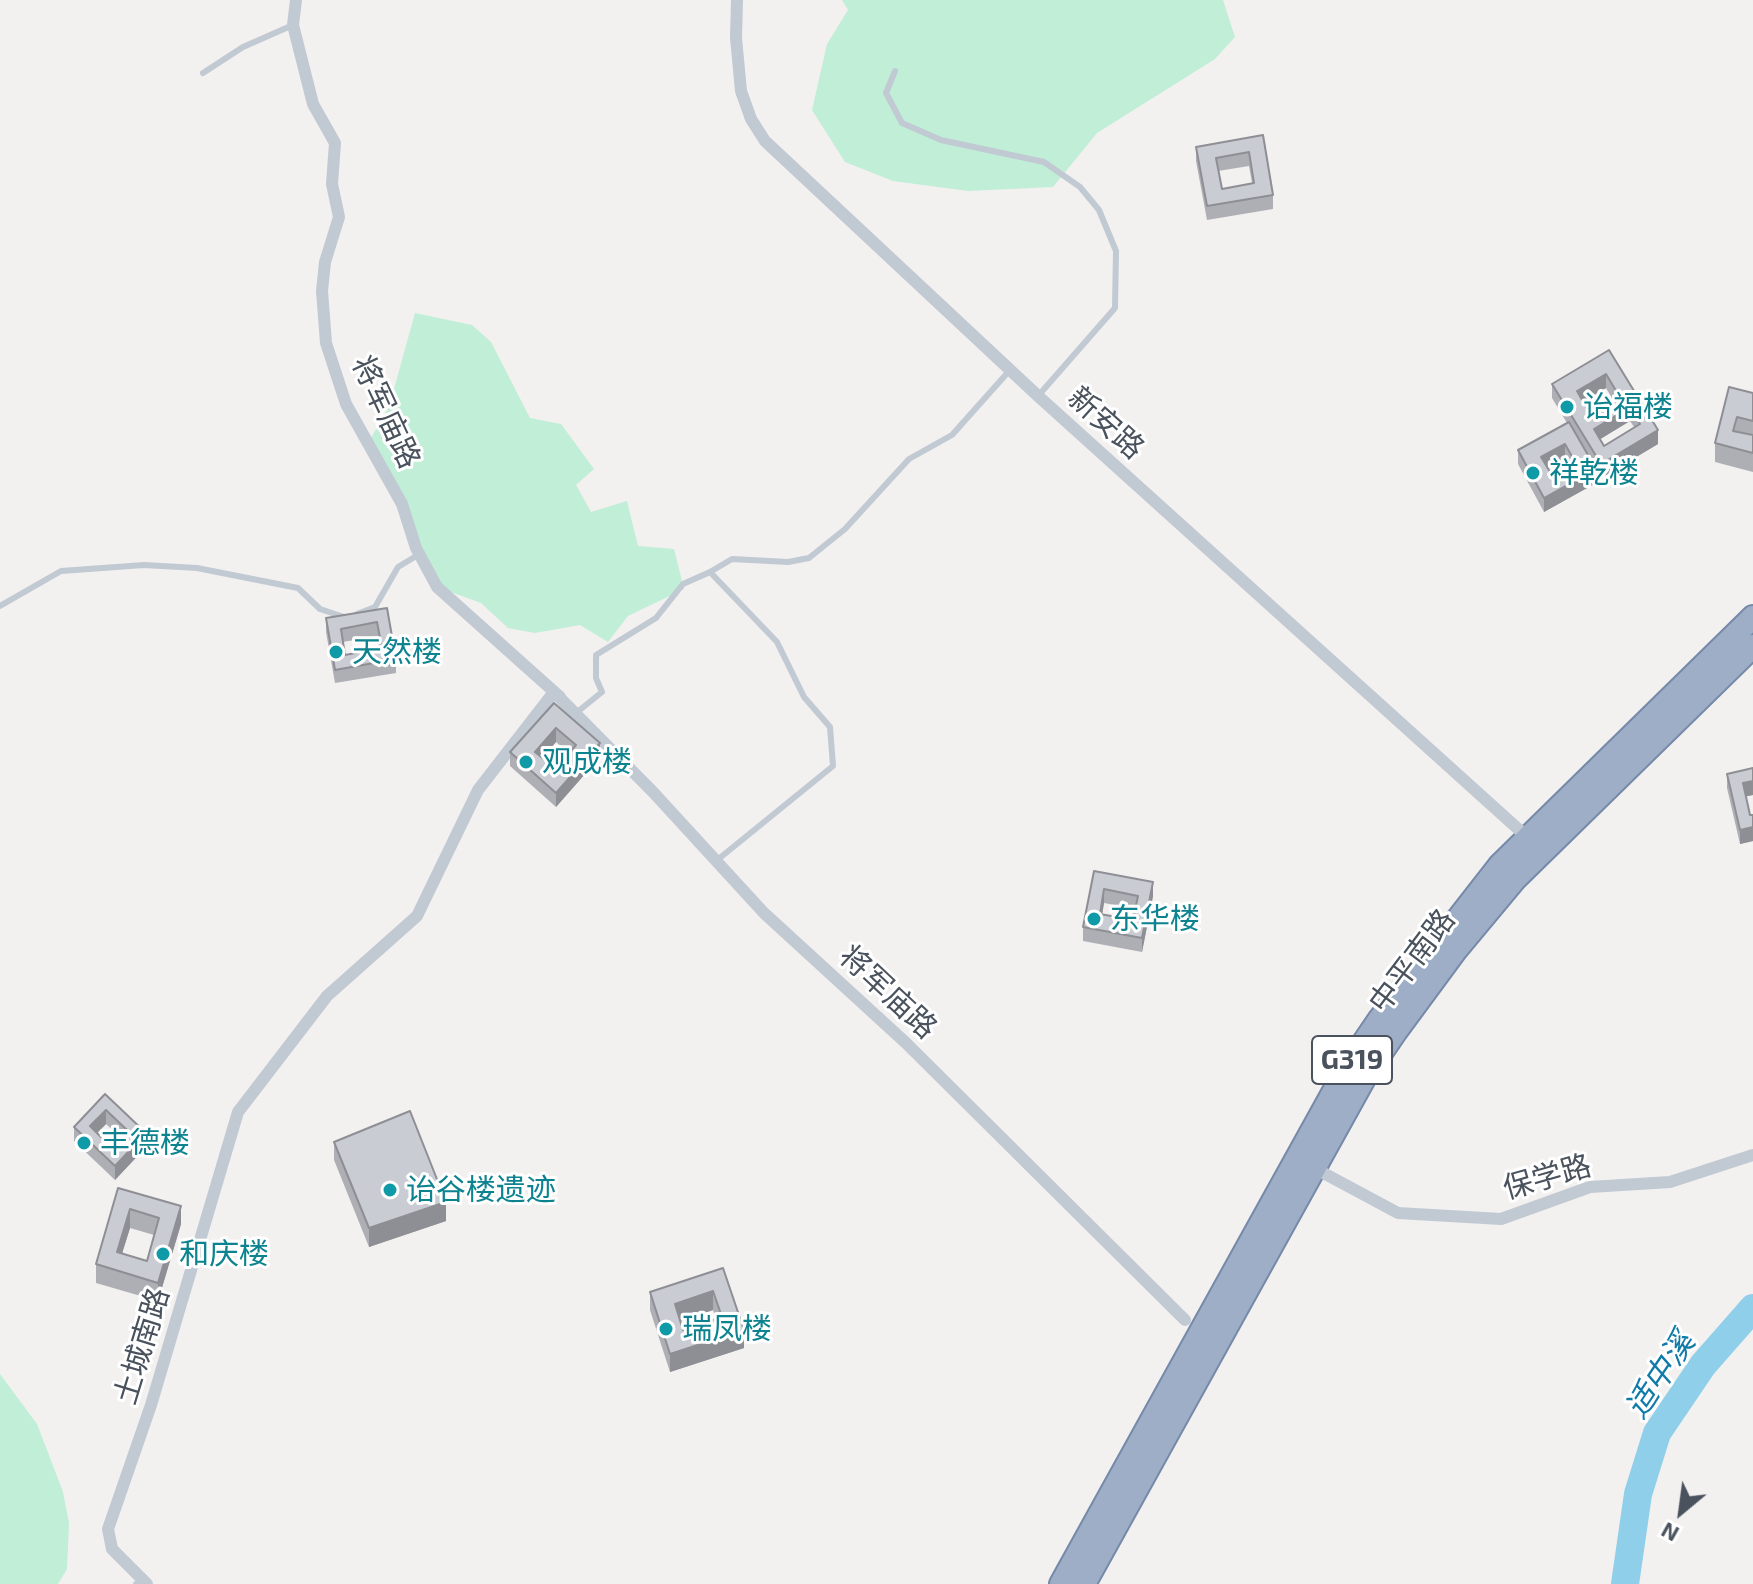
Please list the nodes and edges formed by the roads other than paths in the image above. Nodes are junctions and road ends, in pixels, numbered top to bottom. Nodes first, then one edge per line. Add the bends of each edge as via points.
1 (296, 0) edge
2 (737, 0) edge
3 (293, 25) junction
4 (895, 71) dead end
5 (203, 73) dead end
6 (1010, 370) junction
7 (1038, 396) junction
8 (419, 554) junction
9 (710, 572) junction
10 (0, 606) edge
11 (1753, 617) edge
12 (1753, 646) edge
13 (557, 695) junction
14 (576, 713) junction
15 (1527, 837) junction
16 (716, 861) junction
17 (1753, 1155) edge
18 (1314, 1168) junction
19 (1185, 1320) dead end
20 (147, 1584) edge
21 (1061, 1584) edge
22 (1084, 1584) edge

1 - 3 street, 将军庙路
2 - 6 street, 新安路 via 741,91 757,131
3 - 5 lane via 243,47
3 - 8 street, 将军庙路 via 313,104 335,143 332,184 339,217 322,291 326,343 346,404 402,504
4 - 7 lane via 886,93 902,123 941,140 1044,162 1080,187 1099,210 1116,251 1115,308
6 - 7 street, 新安路
6 - 9 lane via 952,435 909,459 845,529 809,558 732,559
7 - 15 street, 新安路
8 - 10 lane via 398,567 375,607 347,618 320,609 298,588 197,568 144,565 61,571
8 - 13 street, 将军庙路 via 437,587
9 - 14 lane via 683,584 656,618 596,655 602,692
9 - 16 lane via 777,642 804,697 830,727 833,766
11 - 15 highway, G319
12 - 18 highway, 中平南路 / G319 via 1499,897 1396,1031
13 - 14 street, 将军庙路
13 - 20 street, 土城南路 via 478,790 417,916 327,996 238,1112 151,1405 108,1529 112,1549
14 - 16 street, 将军庙路
15 - 21 highway, G319 via 1439,939 1349,1064
16 - 19 street, 将军庙路
17 - 18 street, 保学路 via 1670,1182 1590,1187 1501,1219 1398,1213
18 - 22 highway, 中平南路 / G319

